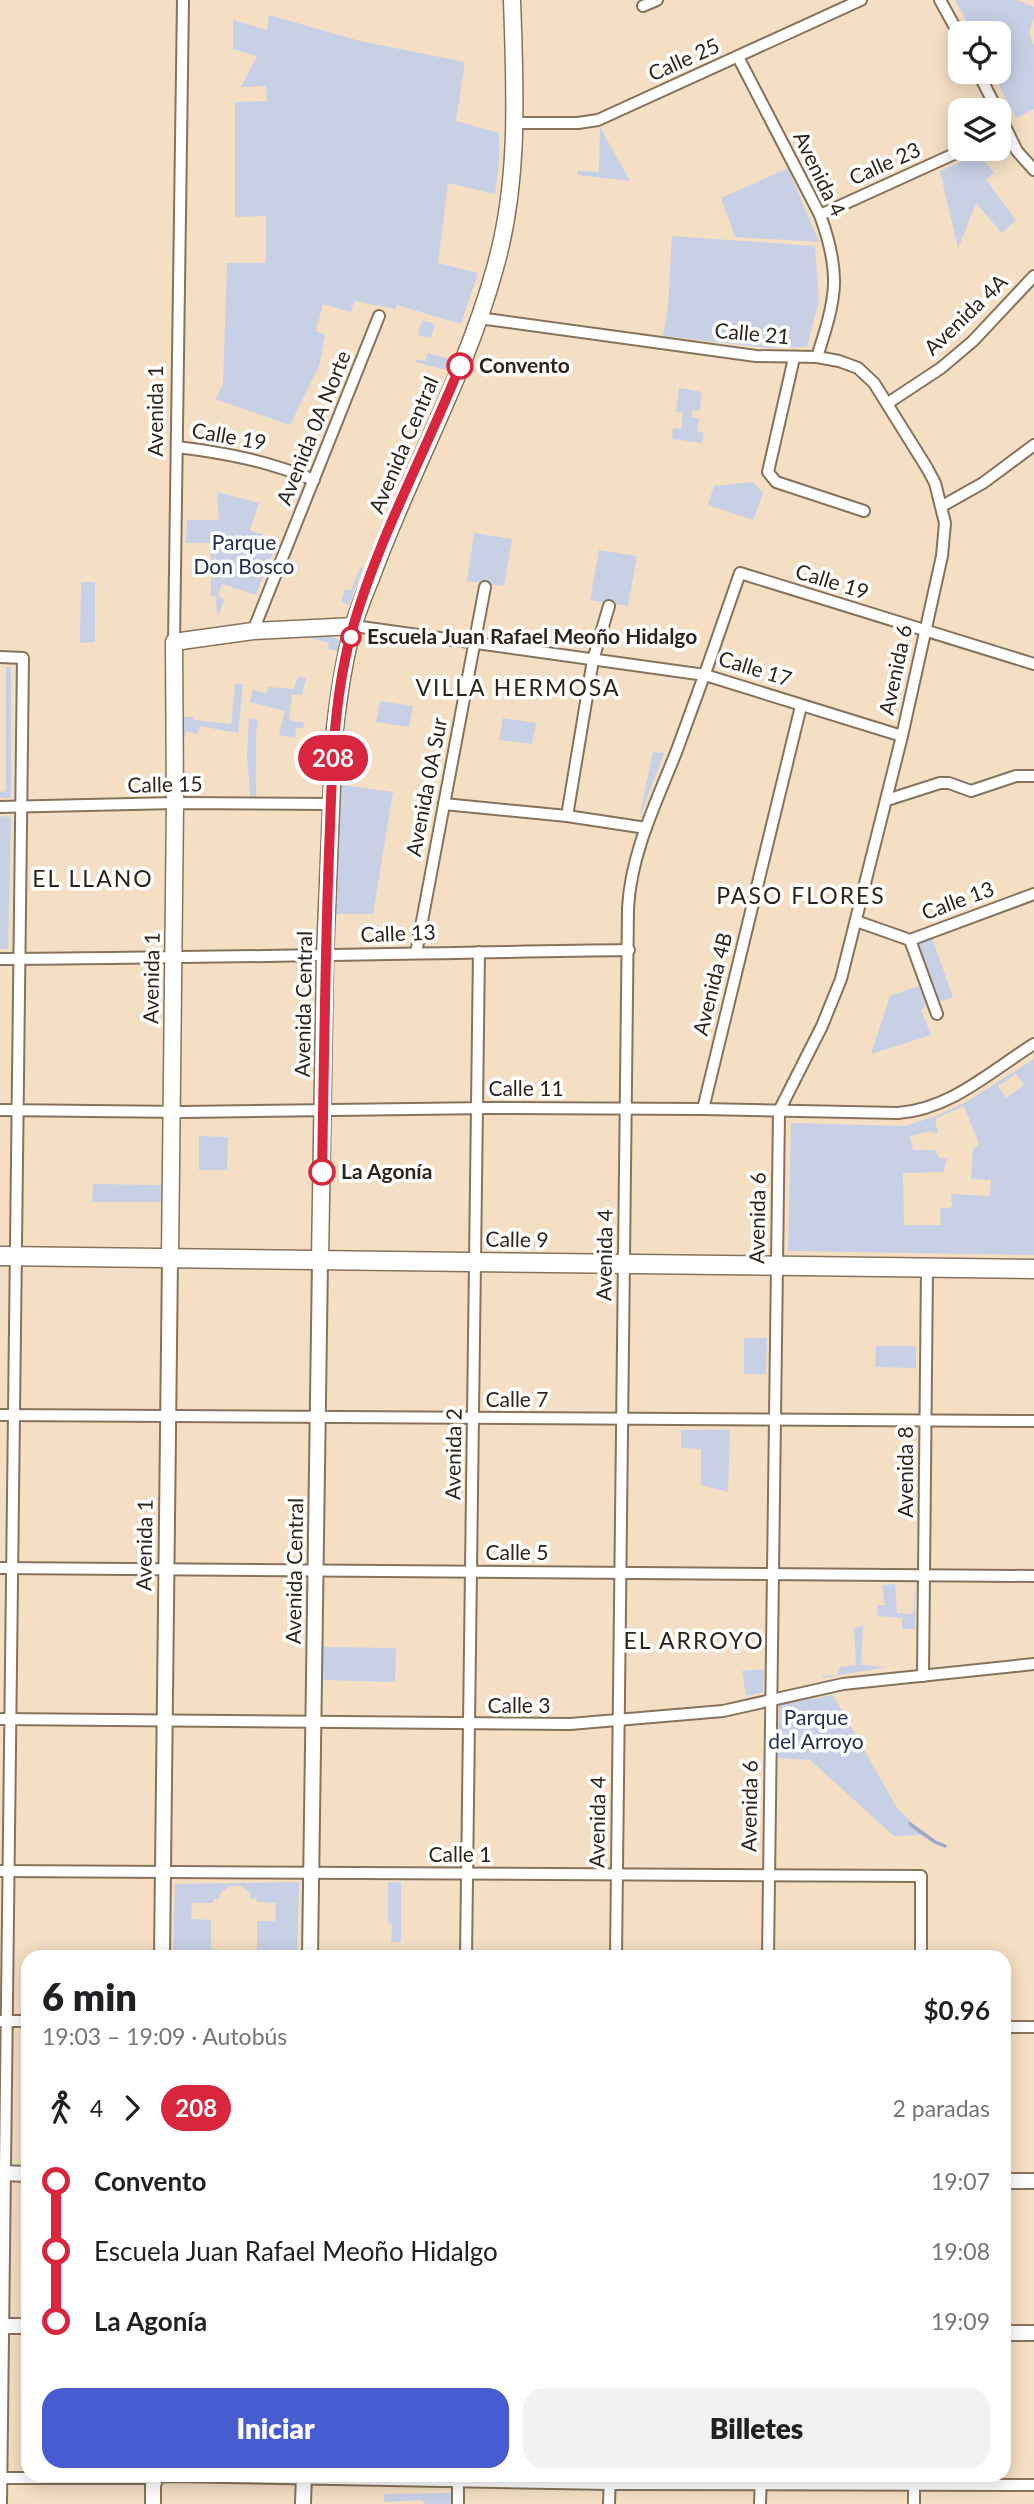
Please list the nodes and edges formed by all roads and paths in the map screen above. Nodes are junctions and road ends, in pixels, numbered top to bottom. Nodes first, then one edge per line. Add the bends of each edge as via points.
1 (183, 0) edge
2 (512, 0) edge
3 (657, 0) edge
4 (861, 0) edge
5 (940, 0) edge
6 (643, 6) dead end
7 (952, 21) edge
8 (738, 57) junction
9 (515, 123) junction
10 (1011, 143) edge
11 (948, 157) edge
12 (1034, 170) edge
13 (820, 215) junction
14 (1034, 276) edge
15 (379, 316) dead end
16 (479, 318) junction
17 (817, 357) junction
18 (794, 358) junction
19 (888, 403) junction
20 (1034, 445) edge
21 (177, 447) junction
22 (314, 480) junction
23 (942, 506) junction
24 (864, 511) dead end
25 (740, 573) joint
26 (485, 587) dead end
27 (609, 606) dead end
28 (354, 626) junction
29 (924, 630) junction
30 (253, 631) junction
31 (174, 642) junction
32 (475, 642) junction
33 (0, 657) edge
34 (593, 660) junction
35 (1034, 664) edge
36 (705, 675) junction
37 (802, 706) junction
38 (902, 736) junction
39 (1033, 776) edge
40 (887, 800) junction
41 (175, 803) junction
42 (331, 804) junction
43 (444, 804) junction
44 (0, 807) edge
45 (22, 807) junction
46 (567, 816) junction
47 (646, 828) junction
48 (1034, 894) edge
49 (856, 921) junction
50 (910, 940) junction
51 (629, 950) junction
52 (480, 952) junction
53 (415, 953) junction
54 (325, 956) junction
55 (173, 958) junction
56 (0, 959) edge
57 (19, 959) junction
58 (937, 1014) dead end
59 (1034, 1044) edge
60 (477, 1108) junction
61 (627, 1109) junction
62 (703, 1109) junction
63 (0, 1110) edge
64 (18, 1110) junction
65 (323, 1110) junction
66 (171, 1111) junction
67 (779, 1111) junction
68 (8, 1256) edge
69 (170, 1258) junction
70 (320, 1260) junction
71 (475, 1262) junction
72 (624, 1264) junction
73 (777, 1266) junction
74 (927, 1268) junction
75 (1034, 1269) edge
76 (0, 1415) edge
77 (13, 1415) junction
78 (167, 1416) junction
79 (318, 1417) junction
80 (473, 1419) junction
81 (622, 1420) junction
82 (774, 1421) junction
83 (925, 1422) junction
84 (1034, 1422) edge
85 (6, 1568) edge
86 (166, 1569) junction
87 (316, 1570) junction
88 (471, 1572) junction
89 (621, 1573) junction
90 (773, 1574) junction
91 (925, 1575) junction
92 (1034, 1576) edge
93 (1034, 1664) edge
94 (923, 1676) junction
95 (771, 1700) junction
96 (5, 1719) edge
97 (619, 1720) junction
98 (163, 1721) junction
99 (313, 1723) junction
100 (469, 1725) junction
101 (4, 1871) edge
102 (162, 1873) junction
103 (312, 1874) junction
104 (467, 1874) junction
105 (616, 1875) junction
106 (769, 1876) junction
107 (162, 1950) edge
108 (310, 1950) edge
109 (466, 1950) edge
110 (616, 1950) edge
111 (768, 1950) edge
112 (921, 1950) edge
113 (3, 2021) edge
114 (21, 2021) edge
115 (1011, 2027) edge
116 (1034, 2027) edge
117 (2, 2173) edge
118 (21, 2174) edge
119 (1011, 2181) edge
120 (1034, 2181) edge
121 (1, 2326) edge
122 (21, 2326) edge
123 (1011, 2333) edge
124 (1034, 2333) edge
125 (1, 2478) edge
126 (21, 2478) edge
127 (155, 2482) edge
128 (304, 2482) edge
129 (458, 2482) edge
130 (610, 2482) edge
131 (761, 2482) edge
132 (914, 2482) edge
133 (974, 2482) edge
134 (1034, 2485) edge
135 (1, 2504) edge
136 (153, 2504) edge
137 (303, 2504) edge
138 (458, 2504) edge
139 (609, 2504) edge
140 (760, 2504) edge
141 (914, 2504) edge

1 - 21 street, Avenida 1
2 - 9 main road, Avenida Central
3 - 6 street
4 - 8 street, Calle 25
5 - 7 street
8 - 9 street, Calle 25 via 589,122
8 - 13 street, Avenida 4
9 - 16 main road, Avenida Central via 505,228
10 - 12 street
11 - 13 street, Calle 23
13 - 17 street, Avenida 4 via 830,241 835,286
14 - 19 street, Avenida 4A via 962,350
15 - 22 street, Avenida 0A Norte
16 - 18 street, Calle 21
16 - 28 main road, Avenida Central
17 - 18 street, Calle 21
17 - 19 street, Calle 21 via 864,372
18 - 24 street via 768,465 770,478
19 - 23 street, Calle 21 via 928,468
20 - 23 street
21 - 22 street, Calle 19 via 235,454
21 - 31 street, Avenida 1
22 - 30 street, Avenida 0A Norte
23 - 29 street, Avenida 6 via 945,537
25 - 29 street, Calle 19
25 - 36 street, Avenida 4
26 - 32 street, Avenida 0A Sur
27 - 34 street
28 - 30 main road, Calle 17
28 - 32 street, Calle 17
28 - 42 main road, Avenida Central via 338,705
29 - 35 street, Calle 19
29 - 38 street, Avenida 6
30 - 31 main road, Calle 17
31 - 41 main road, Avenida 1
32 - 34 street, Calle 17
32 - 43 street, Avenida 0A Sur
33 - 45 street via 23,658
34 - 36 street, Calle 17
34 - 46 street
36 - 37 street, Calle 17
36 - 47 street, Avenida 4
37 - 38 street, Calle 17
37 - 62 street, Avenida 4B
38 - 40 street, Avenida 6
39 - 40 street via 1016,776 971,791 940,783
40 - 49 street, Avenida 6
41 - 42 street, Calle 15
41 - 45 street, Calle 15
41 - 55 main road, Avenida 1
42 - 54 main road, Avenida Central
43 - 46 street
43 - 53 street, Avenida 0A Sur
44 - 45 street, Calle 15
45 - 57 street
46 - 47 street
47 - 51 street, Avenida 4 via 630,884
48 - 50 street, Calle 13
49 - 50 street, Calle 13
49 - 67 street, Avenida 6 via 836,995
50 - 58 street
51 - 52 street, Calle 13
51 - 61 street, Avenida 4
52 - 53 street, Calle 13
52 - 60 street, Avenida 2
53 - 54 street, Calle 13
54 - 55 street, Calle 13
54 - 65 main road, Avenida Central
55 - 57 street, Calle 13
55 - 66 main road, Avenida 1
56 - 57 street, Calle 13
57 - 64 street
59 - 67 street, Calle 11 via 954,1097 922,1110
60 - 61 street, Calle 11
60 - 65 street, Calle 11
60 - 71 street, Avenida 2
61 - 62 street, Calle 11
61 - 72 street, Avenida 4
62 - 67 street, Calle 11
63 - 64 street, Calle 11
64 - 66 street, Calle 11
64 - 68 street
65 - 66 street, Calle 11
65 - 70 main road, Avenida Central
66 - 69 main road, Avenida 1
67 - 73 street, Avenida 6
68 - 69 main road, Calle 9
68 - 77 street
69 - 70 main road, Calle 9
69 - 78 street, Avenida 1
70 - 71 main road, Calle 9
70 - 79 street, Avenida Central
71 - 72 main road, Calle 9
71 - 80 street, Avenida 2
72 - 73 main road, Calle 9
72 - 81 street, Avenida 4
73 - 74 main road, Calle 9
73 - 82 street, Avenida 6
74 - 75 main road, Calle 9
74 - 83 street, Avenida 8
76 - 77 street, Calle 7
77 - 78 street, Calle 7
77 - 85 street
78 - 79 street, Calle 7
78 - 86 street, Avenida 1
79 - 80 street, Calle 7
79 - 87 street, Avenida Central
80 - 81 street, Calle 7
80 - 88 street, Avenida 2
81 - 82 street, Calle 7
81 - 89 street, Avenida 4
82 - 83 street, Calle 7
82 - 90 street, Avenida 6
83 - 84 street, Calle 7
83 - 91 street, Avenida 8
85 - 86 street, Calle 5
85 - 96 street
86 - 87 street, Calle 5
86 - 98 street, Avenida 1
87 - 88 street, Calle 5
87 - 99 street, Avenida Central
88 - 89 street, Calle 5
88 - 100 street, Avenida 2
89 - 90 street, Calle 5
89 - 97 street, Avenida 4
90 - 91 street, Calle 5
90 - 95 street, Avenida 6
91 - 92 street, Calle 5
91 - 94 street, Avenida 8
93 - 94 street, Calle 3
94 - 95 street, Calle 3 via 843,1684
95 - 97 street, Calle 3 via 723,1711
95 - 106 street, Avenida 6
96 - 98 street, Calle 3
96 - 101 street
97 - 100 street, Calle 3 via 549,1726
97 - 105 street, Avenida 4
98 - 99 street, Calle 3
98 - 102 street, Avenida 1
99 - 100 street, Calle 3
99 - 103 street, Avenida Central
100 - 104 street, Avenida 2
101 - 102 street, Calle 1
101 - 113 street
102 - 103 street, Calle 1
102 - 107 street, Avenida 1
103 - 104 street, Calle 1
103 - 108 street, Avenida Central
104 - 105 street, Calle 1
104 - 109 street, Avenida 2
105 - 106 street, Calle 1
105 - 110 street, Avenida 4
106 - 111 street, Avenida 6
106 - 112 street, Calle 1 via 921,1876
113 - 114 street
113 - 117 street
115 - 116 street
117 - 118 street
117 - 121 street
119 - 120 street
121 - 122 street
121 - 125 street
123 - 124 street
125 - 126 street
125 - 135 street
127 - 136 street
128 - 137 street
129 - 138 street
130 - 139 street
131 - 140 street
132 - 141 street
133 - 134 street

